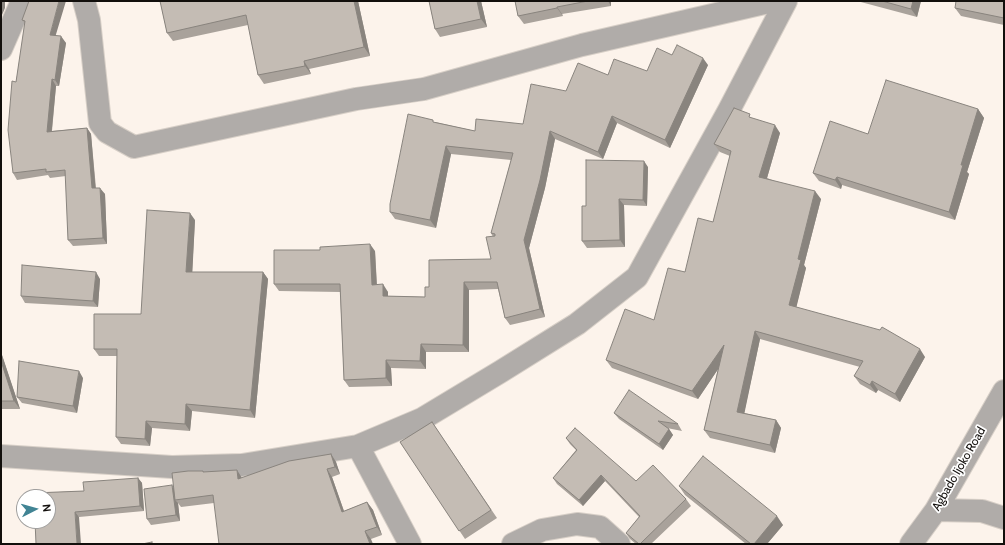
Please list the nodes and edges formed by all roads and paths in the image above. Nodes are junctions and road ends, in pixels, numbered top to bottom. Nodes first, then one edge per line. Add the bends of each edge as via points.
1 (22, 1) edge
2 (84, 1) edge
3 (773, 1) edge
4 (786, 1) edge
5 (1, 49) edge
6 (1004, 391) edge
7 (358, 446) junction
8 (1, 456) edge
9 (936, 510) junction
10 (1004, 518) edge
11 (410, 544) edge
12 (513, 544) edge
13 (619, 544) edge
14 (911, 544) edge

1 - 5 street
2 - 3 street via 89,20 100,123 107,132 134,147 356,99 424,89 582,45
4 - 7 street via 637,277 577,324 500,372 422,419
6 - 9 street, Agbado Ijoko Road
7 - 8 street via 234,465 172,467
7 - 11 street
9 - 10 street via 982,511
9 - 14 street, Agbado Ijoko Road
12 - 13 street via 542,530 577,524 600,527

